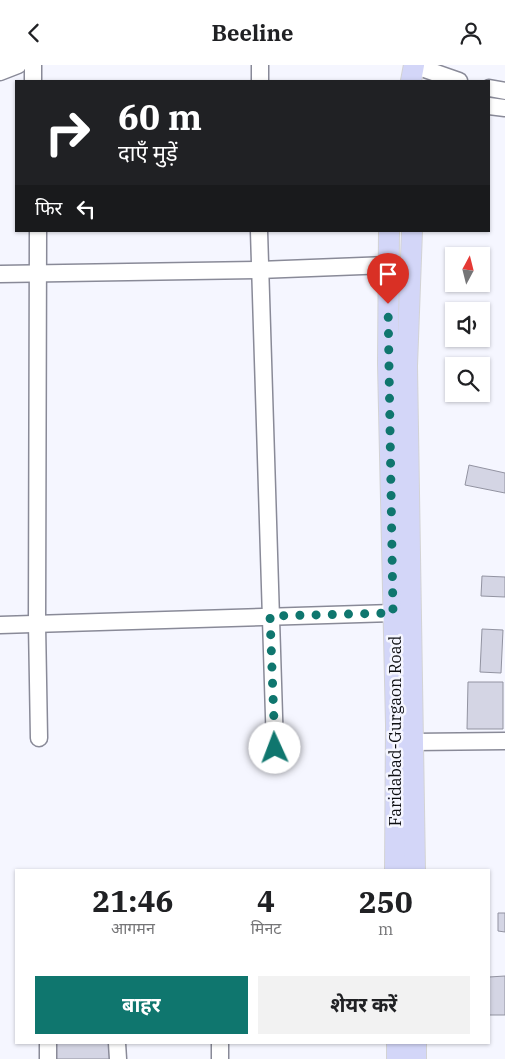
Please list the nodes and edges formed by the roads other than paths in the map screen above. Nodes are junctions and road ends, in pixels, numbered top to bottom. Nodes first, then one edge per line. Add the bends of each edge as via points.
1 (18, 65) edge
2 (33, 65) edge
3 (260, 65) edge
4 (414, 65) edge
5 (0, 72) edge
6 (33, 80) edge
7 (260, 80) edge
8 (411, 80) edge
9 (457, 80) edge
10 (490, 88) edge
11 (505, 91) edge
12 (490, 106) edge
13 (505, 108) edge
14 (38, 232) edge
15 (259, 232) edge
16 (388, 232) edge
17 (412, 232) edge
18 (388, 265) junction
19 (259, 270) junction
20 (0, 274) edge
21 (39, 274) junction
22 (393, 613) junction
23 (270, 616) junction
24 (37, 624) junction
25 (0, 625) edge
26 (39, 738) dead end
27 (413, 741) junction
28 (505, 741) edge
29 (275, 748) dead end
30 (395, 869) edge
31 (414, 869) edge
32 (48, 1044) edge
33 (117, 1044) edge
34 (220, 1044) edge
35 (397, 1044) edge
36 (416, 1044) edge
37 (48, 1059) edge
38 (118, 1059) edge
39 (220, 1059) edge
40 (397, 1059) edge
41 (416, 1059) edge

1 - 5 street
2 - 6 street
3 - 7 street
4 - 8 main road
4 - 9 street
10 - 11 street
12 - 13 street
14 - 21 street
15 - 19 street
16 - 18 main road, Faridabad-Gurgaon Road
17 - 27 main road, Faridabad-Gurgaon Road via 407,366
18 - 19 street
18 - 22 main road, Faridabad-Gurgaon Road
19 - 21 street
19 - 23 street
20 - 21 street
21 - 24 street
22 - 23 street
22 - 30 main road, Faridabad-Gurgaon Road
23 - 24 street
23 - 29 street
24 - 25 street
24 - 26 street
27 - 28 street
27 - 31 main road, Faridabad-Gurgaon Road
32 - 37 street
33 - 38 street
34 - 39 street
35 - 40 main road
36 - 41 main road

